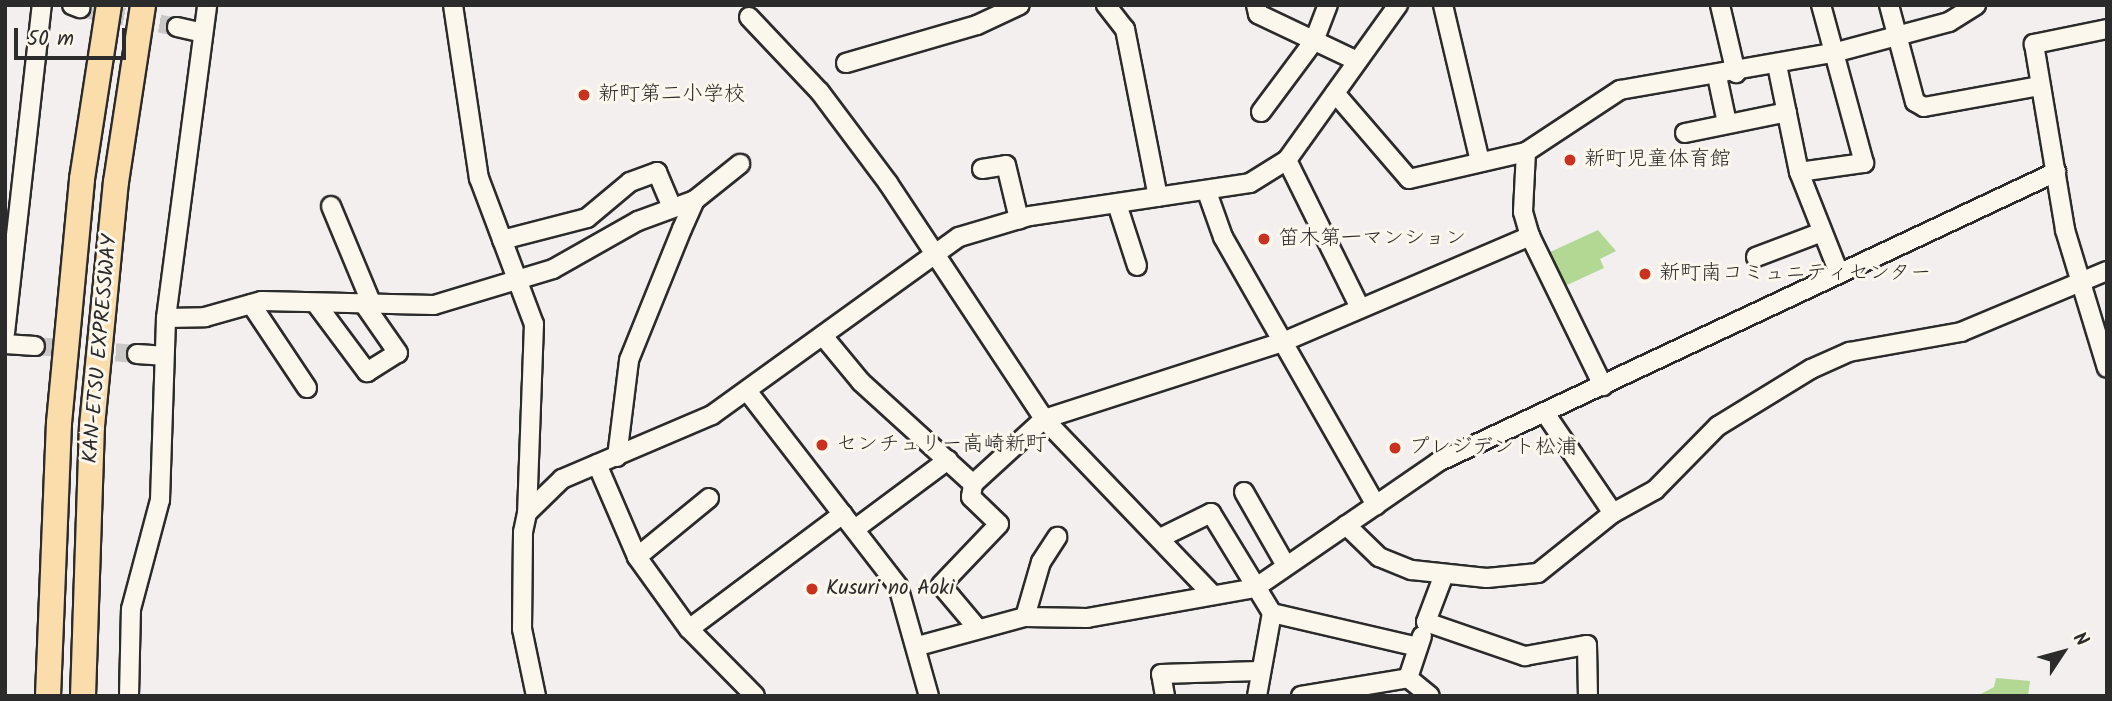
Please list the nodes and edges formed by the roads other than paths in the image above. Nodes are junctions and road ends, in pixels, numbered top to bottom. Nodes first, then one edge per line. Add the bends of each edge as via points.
1 (42, 5) edge
2 (108, 5) edge
3 (143, 5) edge
4 (207, 5) edge
5 (453, 5) edge
6 (1020, 5) edge
7 (1106, 5) edge
8 (1256, 5) edge
9 (1328, 5) edge
10 (1398, 5) edge
11 (1443, 5) edge
12 (1720, 5) edge
13 (1821, 5) edge
14 (1889, 5) edge
15 (1976, 5) edge
16 (994, 10) edge
17 (749, 17) dead end
18 (177, 27) tunnel mouth
19 (2107, 29) edge
20 (202, 33) junction
21 (1900, 35) junction
22 (1314, 41) junction
23 (1837, 52) junction
24 (1357, 61) junction
25 (846, 63) dead end
26 (1777, 65) junction
27 (1737, 74) junction
28 (1717, 76) junction
29 (2040, 86) junction
30 (1335, 93) junction
31 (1261, 112) dead end
32 (1787, 112) junction
33 (1727, 123) junction
34 (1685, 133) dead end
35 (1526, 152) junction
36 (1287, 160) junction
37 (1480, 161) junction
38 (740, 164) dead end
39 (982, 169) dead end
40 (1799, 172) junction
41 (2056, 173) junction
42 (1207, 192) junction
43 (1158, 197) junction
44 (695, 200) junction
45 (1117, 204) junction
46 (331, 206) dead end
47 (672, 208) junction
48 (1019, 219) junction
49 (1822, 232) junction
50 (1530, 236) junction
51 (502, 240) junction
52 (932, 256) junction
53 (1756, 257) dead end
54 (1137, 266) dead end
55 (2107, 271) edge
56 (1839, 273) junction
57 (519, 282) junction
58 (2078, 282) junction
59 (251, 304) junction
60 (317, 305) junction
61 (370, 307) junction
62 (1360, 308) junction
63 (166, 318) junction
64 (5, 333) edge
65 (823, 336) junction
66 (1283, 342) junction
67 (5, 344) edge
68 (35, 346) tunnel mouth
69 (137, 354) tunnel mouth
70 (163, 356) junction
71 (2107, 369) edge
72 (1602, 386) junction
73 (307, 388) dead end
74 (748, 392) junction
75 (1545, 413) junction
76 (1044, 419) junction
77 (617, 457) junction
78 (948, 460) junction
79 (597, 464) junction
80 (973, 484) junction
81 (1244, 492) dead end
82 (709, 498) dead end
83 (1376, 505) junction
84 (527, 513) junction
85 (1613, 513) junction
86 (843, 514) junction
87 (1346, 525) junction
88 (855, 529) junction
89 (1057, 537) dead end
90 (1160, 538) junction
91 (637, 557) junction
92 (1285, 564) junction
93 (1443, 577) junction
94 (1255, 588) junction
95 (1210, 592) junction
96 (1272, 613) junction
97 (1025, 617) junction
98 (1426, 622) junction
99 (689, 629) junction
100 (978, 629) junction
101 (918, 646) junction
102 (1418, 647) junction
103 (1259, 671) junction
104 (1408, 678) junction
105 (48, 696) edge
106 (83, 696) edge
107 (129, 696) edge
108 (536, 696) edge
109 (755, 696) edge
110 (929, 696) edge
111 (1165, 696) edge
112 (1257, 696) edge
113 (1301, 696) edge
114 (1430, 696) edge
115 (1588, 696) edge

1 - 64 street
2 - 105 highway, KAN-ETSU EXPRESSWAY via 62,382
3 - 106 highway, KAN-ETSU EXPRESSWAY via 116,182 92,426
4 - 20 street
5 - 51 street via 477,170
6 - 16 street
7 - 43 street via 1125,29
8 - 22 street via 1258,14
9 - 22 street
10 - 24 street
11 - 37 street
12 - 27 street
13 - 23 street
14 - 21 street
15 - 21 street via 1949,23
16 - 25 street
17 - 52 street via 820,92
18 - 20 street
19 - 29 street via 2034,44
20 - 63 street
21 - 23 street
21 - 29 street via 1915,102 1924,107
22 - 24 street
22 - 31 street
23 - 26 street
23 - 40 street via 1864,163
24 - 30 street
26 - 27 street
26 - 32 street
27 - 28 street
28 - 33 street
28 - 35 street via 1620,90
29 - 41 street
30 - 36 street
30 - 37 street via 1409,179
32 - 33 street
32 - 40 street
33 - 34 street
35 - 37 street
35 - 50 street via 1523,212
36 - 42 street via 1250,183
36 - 62 street
38 - 44 street
39 - 48 street via 1006,165
40 - 49 street
41 - 56 street
41 - 58 street
42 - 43 street
42 - 66 street via 1223,237
43 - 45 street
44 - 47 street
44 - 77 street via 629,360
45 - 48 street
45 - 54 street
46 - 61 street
47 - 51 street via 657,172 630,182 587,218
47 - 57 street
48 - 52 street via 968,233
49 - 53 street
49 - 56 street
50 - 62 street
50 - 72 street
51 - 57 street
52 - 65 street
52 - 76 street
55 - 58 street
56 - 72 street
57 - 61 street via 433,305
57 - 84 street via 534,324
58 - 71 street
58 - 85 street via 1961,332 1849,352 1811,369 1718,426 1655,490
59 - 60 street
59 - 63 street via 205,317
59 - 73 street
60 - 61 street
60 - 61 street via 368,372 398,353
62 - 66 street
63 - 70 street
65 - 74 street
65 - 78 street via 861,382
66 - 76 street
66 - 83 street
67 - 68 street
69 - 70 street
70 - 107 street via 160,500 128,628
72 - 75 street
74 - 77 street
74 - 86 street
75 - 83 street via 1438,462
75 - 85 street
76 - 80 street
76 - 90 street
77 - 79 street
78 - 80 street
78 - 88 street
79 - 84 street via 562,479
79 - 91 street
80 - 100 street via 971,497 999,524 941,585
81 - 92 street
82 - 91 street
83 - 87 street
84 - 108 street via 522,629
85 - 93 street via 1538,573
86 - 88 street
86 - 99 street
87 - 92 street
87 - 93 street via 1379,557
88 - 101 street via 898,586
89 - 97 street via 1041,562
90 - 94 street via 1211,513
90 - 95 street
91 - 99 street
92 - 94 street
93 - 98 street
94 - 95 street
94 - 96 street
95 - 97 street via 1087,618
96 - 102 street
96 - 103 street
97 - 100 street
98 - 102 street
98 - 115 street via 1525,656 1587,645
99 - 109 street
100 - 101 street
101 - 110 street
102 - 104 street
103 - 111 street via 1161,674
103 - 112 street
104 - 113 street
104 - 114 street

